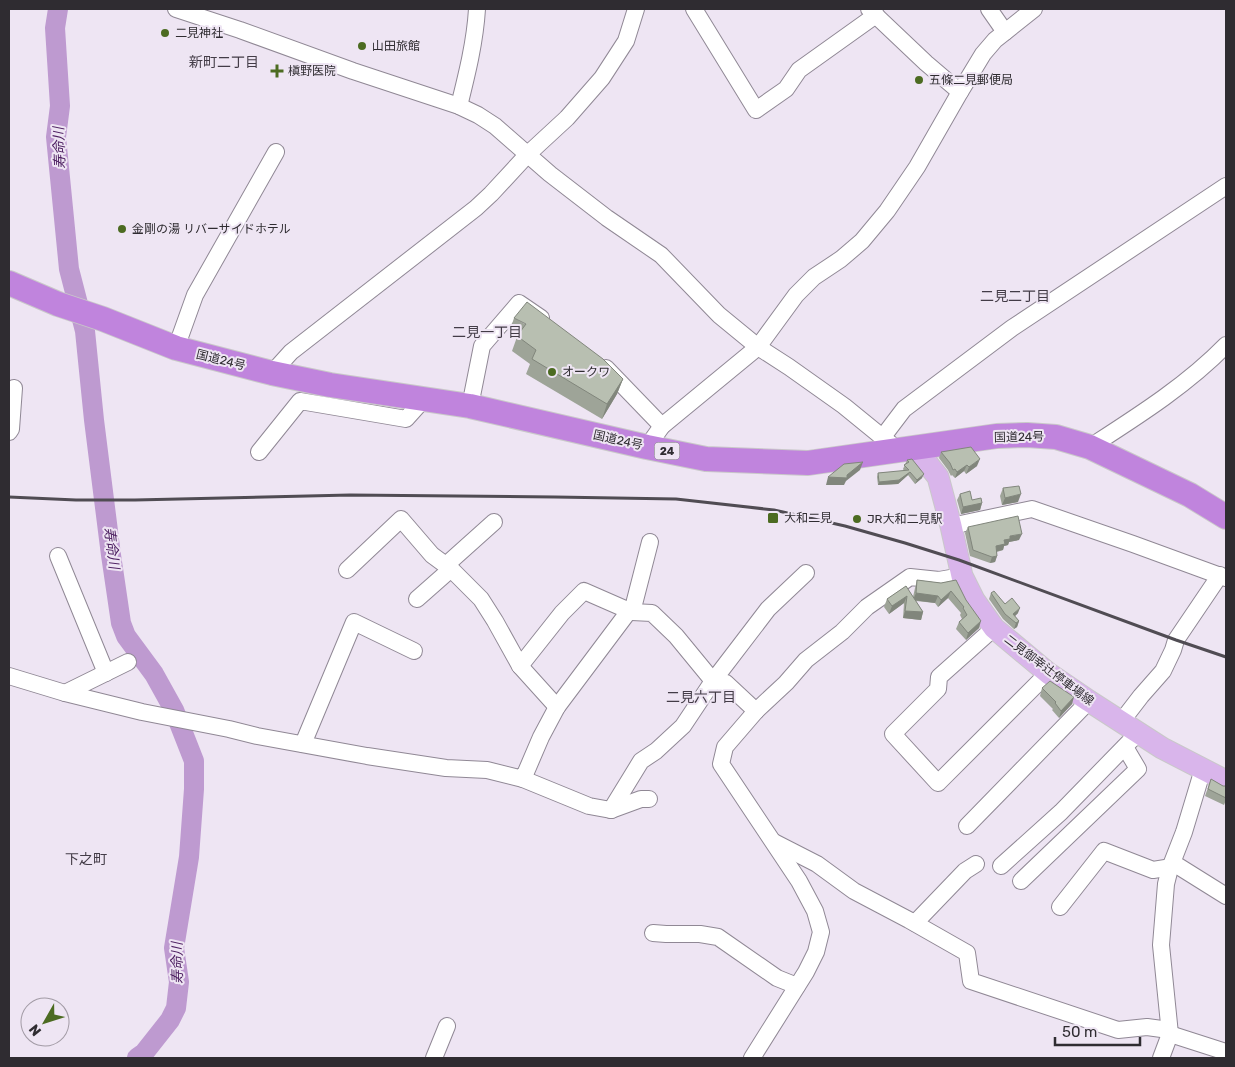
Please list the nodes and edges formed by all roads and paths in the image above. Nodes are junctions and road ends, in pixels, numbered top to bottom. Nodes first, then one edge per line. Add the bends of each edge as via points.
1 (176, 9) edge
2 (477, 9) edge
3 (636, 9) edge
4 (694, 9) edge
5 (989, 9) edge
6 (1034, 9) edge
7 (873, 12) edge
8 (1005, 32) junction
9 (960, 92) junction
10 (458, 106) junction
11 (276, 152) dead end
12 (528, 154) junction
13 (1226, 186) edge
14 (9, 283) edge
15 (550, 326) edge
16 (1226, 345) edge
17 (758, 347) junction
18 (176, 348) junction
19 (597, 360) edge
20 (272, 373) junction
21 (14, 388) dead end
22 (424, 399) junction
23 (470, 406) junction
24 (662, 426) junction
25 (9, 432) edge
26 (899, 445) junction
27 (647, 447) junction
28 (1090, 447) junction
29 (259, 452) dead end
30 (1226, 517) edge
31 (494, 522) dead end
32 (951, 526) junction
33 (650, 542) dead end
34 (58, 556) dead end
35 (448, 567) junction
36 (347, 570) dead end
37 (806, 573) dead end
38 (962, 576) junction
39 (1223, 576) edge
40 (417, 599) dead end
41 (631, 611) junction
42 (994, 628) junction
43 (414, 651) dead end
44 (128, 662) dead end
45 (520, 666) junction
46 (106, 673) junction
47 (1048, 673) junction
48 (9, 676) edge
49 (713, 681) junction
50 (65, 693) junction
51 (1089, 701) junction
52 (557, 707) junction
53 (756, 711) junction
54 (1128, 734) junction
55 (303, 744) junction
56 (1202, 769) junction
57 (523, 779) junction
58 (1226, 781) edge
59 (650, 799) dead end
60 (611, 810) junction
61 (967, 826) dead end
62 (772, 841) junction
63 (976, 864) dead end
64 (1001, 866) dead end
65 (1170, 868) junction
66 (1021, 881) dead end
67 (1226, 895) edge
68 (1060, 908) dead end
69 (915, 924) junction
70 (653, 933) dead end
71 (797, 986) junction
72 (447, 1026) dead end
73 (1169, 1032) junction
74 (1226, 1052) edge
75 (434, 1058) edge
76 (752, 1058) edge
77 (1161, 1058) edge

1 - 10 street
2 - 10 street via 470,64
3 - 12 street via 626,40 602,78 567,118
4 - 7 street via 756,110 786,89 799,70
5 - 8 street
6 - 8 street
7 - 9 street
8 - 9 street via 983,54
9 - 17 street via 917,167 887,211 862,241 814,277 796,295
10 - 12 street via 495,126
11 - 18 street via 195,295
12 - 17 street via 607,218 661,255 718,315
12 - 20 street via 476,208 291,352
13 - 26 street via 1012,328 904,409
14 - 18 highway, 国道24号 / 24
15 - 23 street via 520,303 482,346
16 - 28 street via 1160,401
17 - 24 street
17 - 26 street
18 - 20 highway, 国道24号 / 24
19 - 24 street
20 - 22 highway, 国道24号 / 24
21 - 25 street
22 - 23 highway, 国道24号 / 24
22 - 29 street via 406,420 300,401
23 - 27 highway, 国道24号 / 24
24 - 27 street
26 - 27 highway, 国道24号 / 24 via 808,463 706,459
26 - 28 highway, 国道24号 / 24 via 1027,435
26 - 32 main road, 二見御幸辻停車場線 via 938,477
28 - 30 highway, 国道24号 / 24 via 1190,495
31 - 35 street
32 - 38 main road, 二見御幸辻停車場線
32 - 39 street via 1032,509
33 - 41 street
34 - 46 street
35 - 36 street via 432,555 400,519
35 - 40 street
35 - 45 street via 481,599
37 - 49 street via 768,609
38 - 42 main road, 二見御幸辻停車場線
38 - 53 street via 939,580 910,577 867,608 806,660
39 - 54 street via 1176,640 1163,671 1140,696
41 - 45 street via 584,590
41 - 49 street via 652,613 676,636
41 - 52 street
42 - 47 main road, 二見御幸辻停車場線
42 - 47 street via 939,677 938,689 893,734 938,782
43 - 55 street via 354,622
44 - 46 street
45 - 52 street
46 - 50 street
47 - 51 main road, 二見御幸辻停車場線
48 - 50 street
49 - 53 street via 726,683
49 - 60 street via 683,726 641,762
50 - 55 street
51 - 54 main road, 二見御幸辻停車場線
51 - 61 street
52 - 57 street
53 - 62 street via 725,747 720,764
54 - 56 main road, 二見御幸辻停車場線
54 - 64 street via 1061,812
54 - 66 street via 1138,769
55 - 57 street via 446,768 487,770
56 - 58 main road, 二見御幸辻停車場線
56 - 65 street
57 - 60 street via 589,806
59 - 60 street
62 - 69 street via 817,864 854,891
62 - 71 street via 799,881 815,911 821,932 816,952
63 - 69 street via 965,871
65 - 67 street via 1178,866
65 - 68 street via 1153,870 1104,851
65 - 73 street via 1161,945
69 - 73 street via 967,953 971,981 1118,1030 1147,1027
70 - 71 street via 718,937 777,978
71 - 76 street
72 - 75 street
73 - 74 street
73 - 77 street

